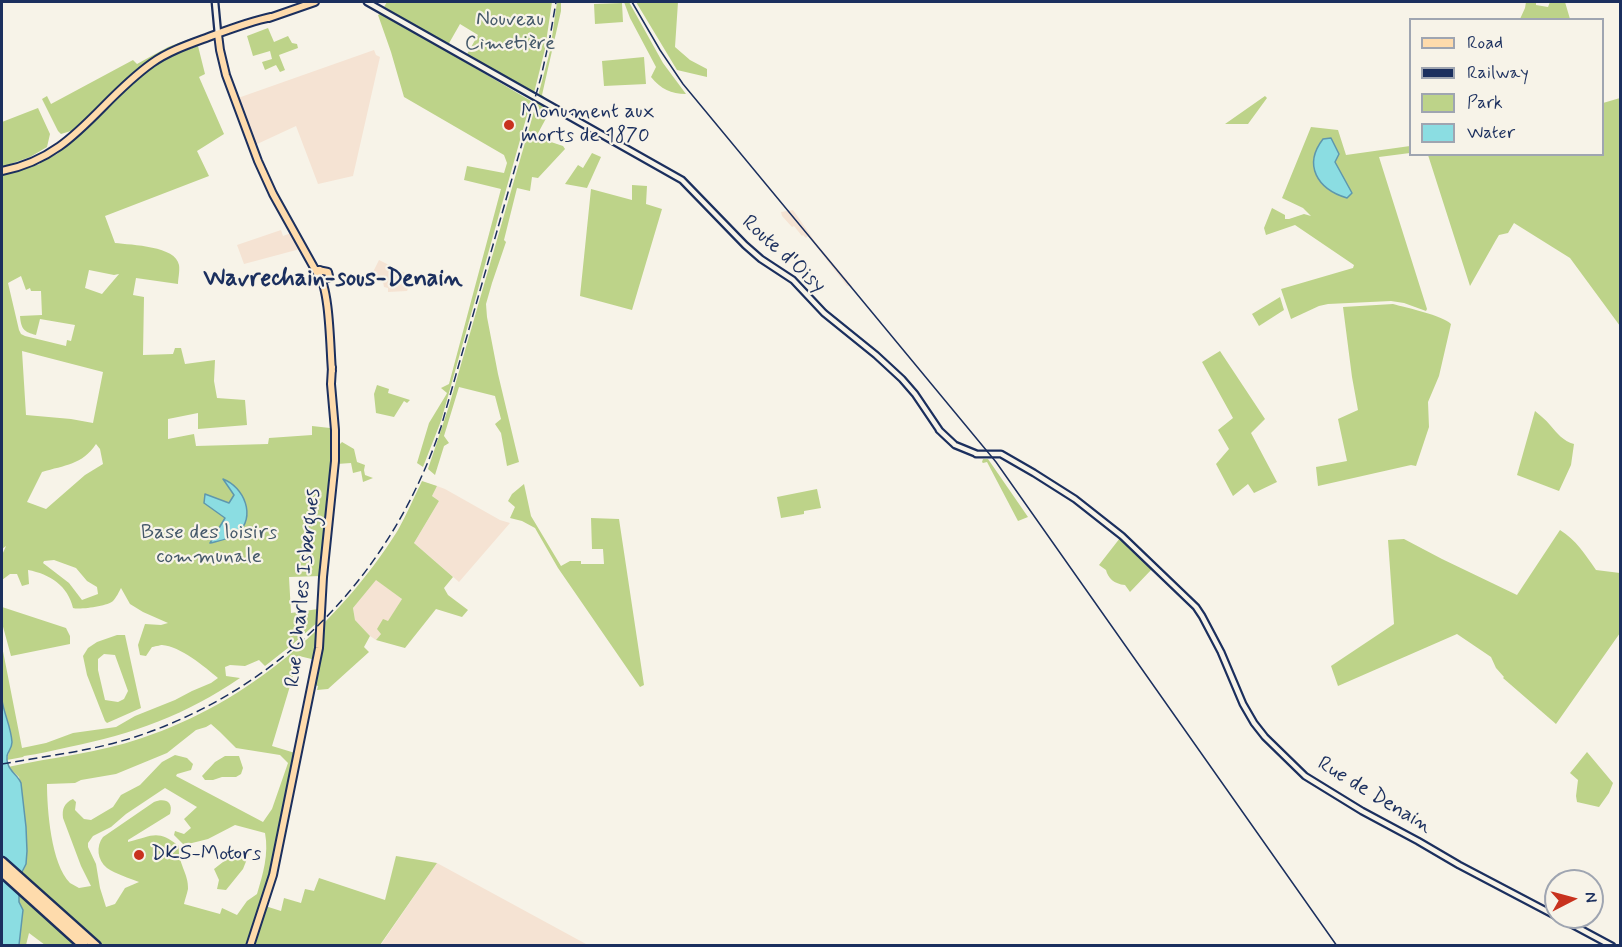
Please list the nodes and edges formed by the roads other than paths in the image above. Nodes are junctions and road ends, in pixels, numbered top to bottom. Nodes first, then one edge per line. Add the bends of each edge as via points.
1 (215, 2) edge
2 (315, 2) edge
3 (372, 4) edge
4 (218, 35) junction
5 (210, 40) junction
6 (219, 45) junction
7 (172, 52) junction
8 (2, 170) edge
9 (1022, 466) joint
10 (2, 862) edge
11 (2, 872) edge
12 (46, 907) junction
13 (1544, 910) edge
14 (1581, 929) edge
15 (84, 945) edge
16 (96, 945) edge
17 (248, 945) edge
18 (1612, 945) edge

1 - 4 street
2 - 4 main road
3 - 9 street, Route d'Oisy via 684,182 742,243 793,280 824,313 876,354 905,383 940,431 976,454 999,456
4 - 5 main road
4 - 6 main road, Rue Charles Isbergues
4 - 7 main road
5 - 6 main road
5 - 7 main road
6 - 17 main road, Rue Charles Isbergues via 227,77 273,194 320,273 326,295 335,428 319,648 273,875
7 - 8 main road via 148,66 49,154
9 - 13 street, Rue de Denain via 1085,507 1122,537 1201,613 1258,729 1305,776
10 - 12 highway
11 - 12 highway
12 - 15 highway
12 - 16 highway
14 - 18 street, Rue de Denain

